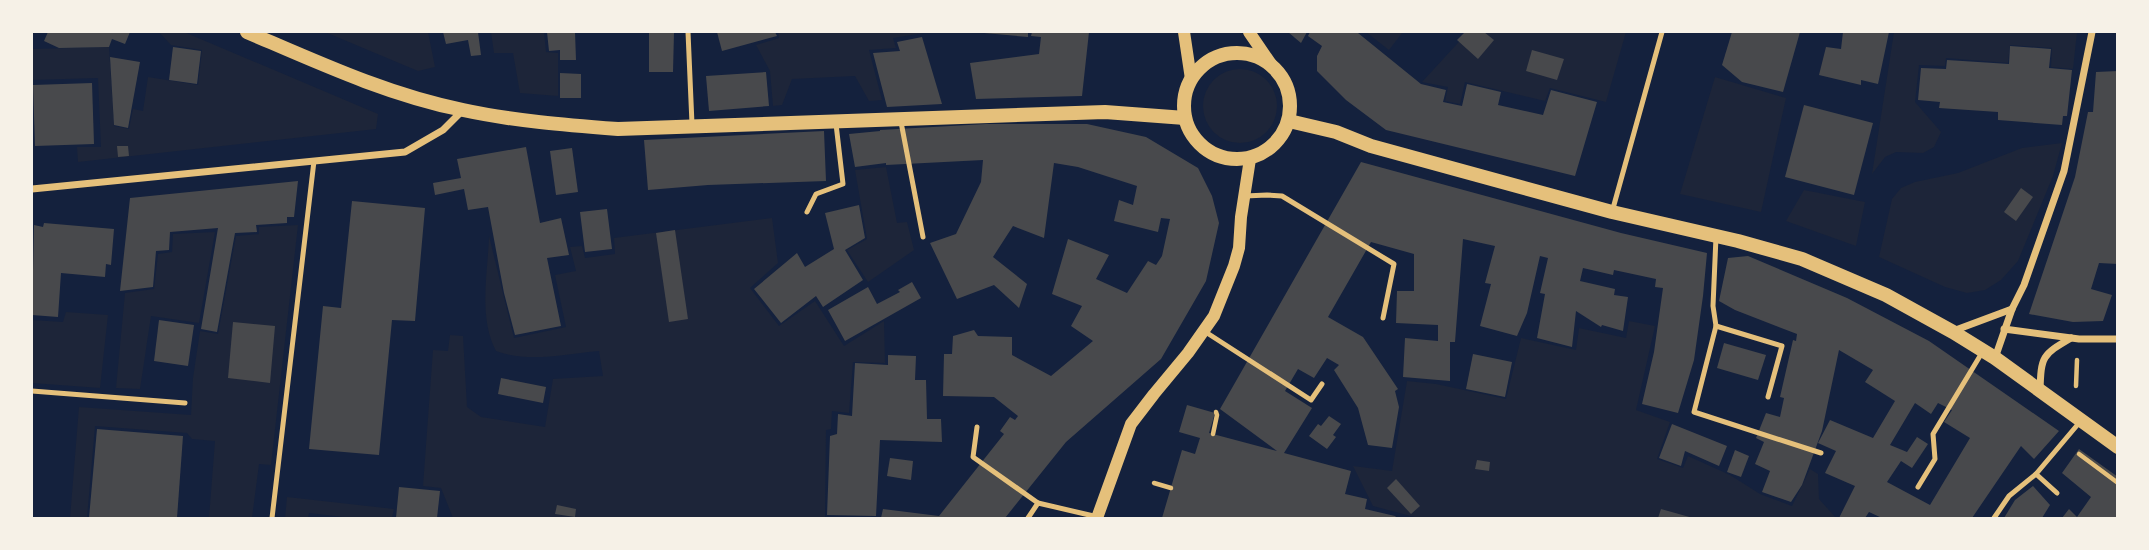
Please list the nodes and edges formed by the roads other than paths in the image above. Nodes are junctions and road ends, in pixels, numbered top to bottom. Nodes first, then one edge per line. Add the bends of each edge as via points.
1 (247, 32) edge
2 (688, 32) edge
3 (1184, 32) edge
4 (1249, 32) edge
5 (1662, 32) edge
6 (2092, 32) edge
7 (1273, 67) junction
8 (1191, 79) junction
9 (463, 110) junction
10 (1185, 118) junction
11 (900, 119) junction
12 (836, 121) junction
13 (1289, 121) junction
14 (692, 127) junction
15 (1250, 159) junction
16 (314, 161) junction
17 (32, 189) edge
18 (1245, 197) junction
19 (807, 212) dead end
20 (1612, 212) junction
21 (923, 237) dead end
22 (1716, 237) junction
23 (2011, 309) junction
24 (1383, 318) dead end
25 (1716, 326) junction
26 (2004, 329) junction
27 (1204, 331) junction
28 (1953, 332) junction
29 (2075, 338) junction
30 (2118, 339) edge
31 (1989, 355) junction
32 (1322, 384) dead end
33 (32, 391) edge
34 (2040, 391) junction
35 (1768, 397) dead end
36 (185, 403) dead end
37 (2081, 420) junction
38 (977, 427) dead end
39 (2118, 447) edge
40 (1821, 453) dead end
41 (2036, 474) junction
42 (1919, 487) dead end
43 (2057, 493) dead end
44 (1038, 503) junction
45 (1098, 518) edge
46 (272, 519) edge
47 (1028, 519) edge
48 (1994, 519) edge

1 - 9 main road via 396,92
2 - 14 lane
3 - 8 street
4 - 7 street
5 - 20 lane
6 - 23 street via 2064,171 2025,285
7 - 8 main road via 1244,53 1228,53 1213,58
7 - 13 main road via 1289,92
8 - 10 main road
9 - 14 main road via 618,129
9 - 16 street via 443,130 405,152
10 - 11 main road via 1105,112
10 - 15 main road via 1204,148 1220,157
11 - 12 main road
11 - 21 lane
12 - 14 main road
12 - 19 lane via 843,184 816,194
13 - 15 main road via 1275,145
13 - 20 main road
15 - 18 street
16 - 17 street
16 - 46 lane
18 - 24 lane via 1282,196 1394,264
18 - 27 street via 1234,266
20 - 22 main road
22 - 25 lane
22 - 28 main road via 1802,259 1886,295
23 - 26 street
23 - 28 street
25 - 35 lane via 1782,346
25 - 40 lane via 1694,412
26 - 29 street
26 - 31 street
27 - 32 lane via 1311,400
27 - 45 street via 1131,424
28 - 31 main road
29 - 30 street
29 - 34 street via 2048,352 2040,366
31 - 34 main road
31 - 42 lane via 1933,434 1935,458
33 - 36 lane
34 - 37 main road
37 - 39 main road
37 - 41 lane
38 - 44 lane via 973,457
41 - 43 lane
41 - 48 lane via 2009,496
44 - 45 lane
44 - 47 lane

